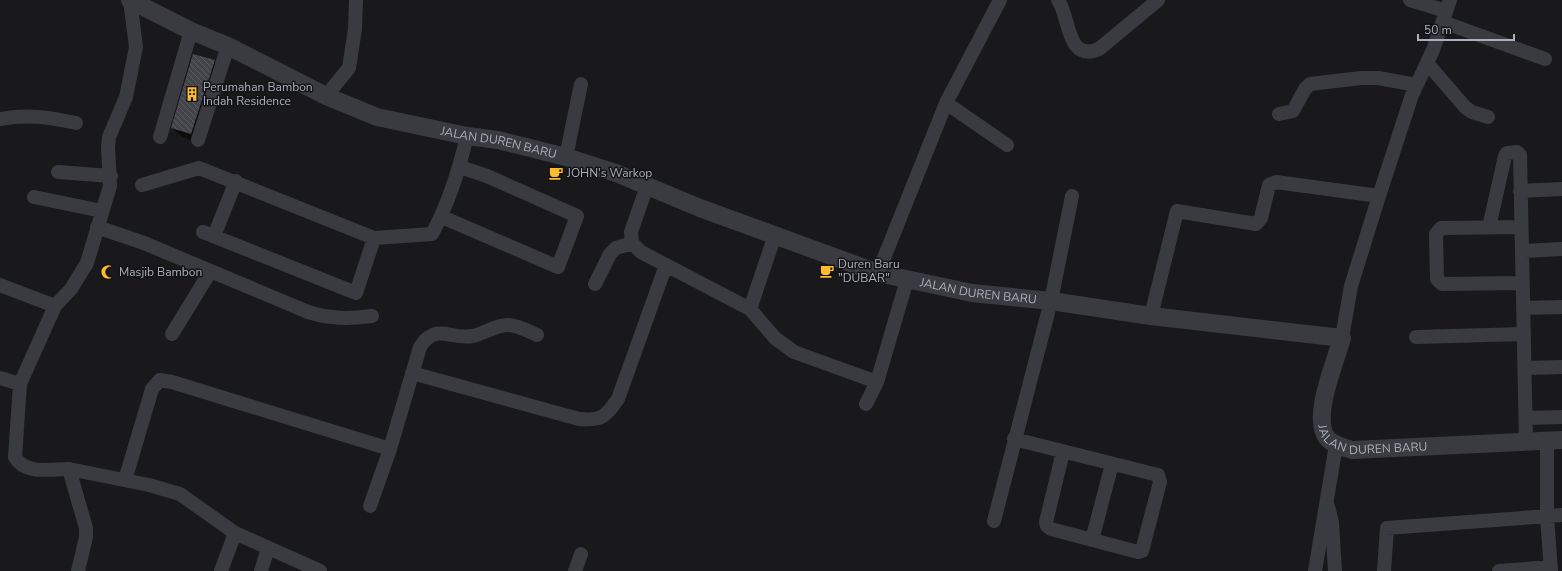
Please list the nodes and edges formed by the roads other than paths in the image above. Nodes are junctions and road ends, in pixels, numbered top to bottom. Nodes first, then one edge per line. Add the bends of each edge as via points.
1 (130, 0) edge
2 (356, 0) edge
3 (1000, 0) edge
4 (1158, 0) edge
5 (1410, 0) edge
6 (1061, 1) edge
7 (1447, 11) edge
8 (191, 31) junction
9 (228, 46) junction
10 (1545, 59) dead end
11 (1427, 63) junction
12 (581, 84) dead end
13 (1417, 85) junction
14 (326, 96) junction
15 (946, 103) junction
16 (1279, 114) dead end
17 (1488, 117) dead end
18 (0, 119) edge
19 (76, 123) dead end
20 (467, 136) junction
21 (160, 137) dead end
22 (198, 140) dead end
23 (1007, 145) dead end
24 (566, 157) junction
25 (460, 167) junction
26 (58, 172) dead end
27 (111, 176) junction
28 (236, 181) junction
29 (142, 185) dead end
30 (647, 186) junction
31 (1562, 189) edge
32 (1520, 191) junction
33 (1072, 196) dead end
34 (1379, 196) junction
35 (34, 197) dead end
36 (102, 211) junction
37 (442, 217) junction
38 (97, 227) junction
39 (1489, 227) junction
40 (1521, 227) junction
41 (775, 236) junction
42 (374, 238) junction
43 (632, 243) junction
44 (1562, 249) edge
45 (1522, 251) junction
46 (666, 265) junction
47 (210, 272) junction
48 (878, 273) junction
49 (907, 280) junction
50 (1522, 283) junction
51 (595, 284) dead end
52 (0, 285) edge
53 (1051, 301) junction
54 (55, 306) junction
55 (1562, 307) edge
56 (1523, 308) junction
57 (750, 309) junction
58 (372, 316) dead end
59 (1151, 316) junction
60 (172, 334) dead end
61 (1524, 334) junction
62 (536, 335) dead end
63 (1416, 337) dead end
64 (1342, 338) junction
65 (1562, 367) edge
66 (1525, 368) junction
67 (412, 373) junction
68 (0, 378) edge
69 (877, 382) junction
70 (20, 384) junction
71 (866, 404) dead end
72 (1562, 417) edge
73 (1526, 418) junction
74 (1014, 439) junction
75 (1555, 441) edge
76 (1526, 442) junction
77 (1336, 445) junction
78 (390, 448) junction
79 (1063, 452) junction
80 (1112, 464) junction
81 (69, 469) junction
82 (125, 480) junction
83 (1326, 499) junction
84 (370, 506) dead end
85 (1562, 515) edge
86 (1547, 516) junction
87 (994, 522) dead end
88 (235, 533) junction
89 (1092, 540) junction
90 (268, 548) junction
91 (581, 554) dead end
92 (1551, 569) edge
93 (78, 571) edge
94 (221, 571) edge
95 (261, 571) edge
96 (320, 571) edge
97 (575, 571) edge
98 (1317, 571) edge
99 (1334, 571) edge
100 (1384, 571) edge
101 (1499, 571) edge

1 - 8 street, JALAN DUREN BARU
1 - 27 street via 136,47 126,97 109,137
2 - 14 street via 349,68
3 - 15 street
4 - 6 street via 1098,49 1090,51 1081,49 1073,43
5 - 7 street
7 - 10 street
7 - 11 street
8 - 9 street, JALAN DUREN BARU
8 - 21 street
9 - 14 street, JALAN DUREN BARU
9 - 22 street
11 - 13 street
11 - 17 street via 1465,107
12 - 24 street
13 - 16 street via 1372,78 1310,84 1292,111
13 - 34 street
14 - 20 street, JALAN DUREN BARU via 377,117
15 - 23 street
15 - 48 street
18 - 19 street via 46,116
20 - 24 street, JALAN DUREN BARU via 498,140
20 - 25 street
24 - 30 street, JALAN DUREN BARU
25 - 37 street
25 - 37 street via 577,216 558,267
26 - 27 street
27 - 36 street
28 - 29 street via 199,168
28 - 42 street
28 - 42 street via 209,234 356,293
30 - 41 street, JALAN DUREN BARU
30 - 43 street via 631,232
31 - 32 street
32 - 39 street via 1520,154 1507,153 1504,156
32 - 40 street
33 - 53 street
34 - 59 street via 1276,182 1268,185 1261,218 1256,224 1177,211
34 - 64 street via 1351,286
35 - 36 street
36 - 38 street
37 - 42 street via 432,234
38 - 47 street via 144,243
38 - 54 street via 87,263 80,277
39 - 40 street
39 - 50 street via 1438,230 1436,234 1439,282
40 - 45 street
41 - 48 street, JALAN DUREN BARU
41 - 57 street
43 - 46 street via 641,252
43 - 51 street via 616,248 610,254
44 - 45 street
45 - 50 street
46 - 57 street
46 - 67 street via 618,399 607,415 594,421
47 - 58 street via 327,318
47 - 60 street
48 - 49 street, JALAN DUREN BARU
49 - 53 street, JALAN DUREN BARU via 972,293
49 - 69 street
50 - 56 street
52 - 54 street
53 - 59 street, JALAN DUREN BARU
53 - 74 street
54 - 70 street
55 - 56 street
56 - 61 street
57 - 69 street via 775,338 794,352
59 - 64 street, JALAN DUREN BARU
61 - 63 street
61 - 66 street
62 - 67 street via 509,325 473,336 435,334 426,338 420,347
64 - 77 street, JALAN DUREN BARU via 1322,406 1322,423 1327,437
65 - 66 street
66 - 73 street
67 - 78 street
68 - 70 street
69 - 71 street
70 - 81 street via 15,457 18,463 31,469
72 - 73 street
73 - 76 street
74 - 79 street
74 - 87 street
75 - 76 street, JALAN DUREN BARU
75 - 86 street
76 - 77 street, JALAN DUREN BARU via 1352,450
77 - 83 street
78 - 82 street via 160,380 152,389
78 - 84 street
79 - 80 street
79 - 89 street via 1047,526
80 - 89 street
80 - 89 street via 1158,475 1160,478 1145,547 1138,552
81 - 82 street
81 - 93 street via 86,528
82 - 88 street via 180,494
83 - 98 street
83 - 99 street via 1332,522
85 - 86 street
86 - 92 street
86 - 100 street via 1387,528
88 - 90 street
88 - 94 street
90 - 95 street
90 - 96 street
91 - 97 street
92 - 101 street

